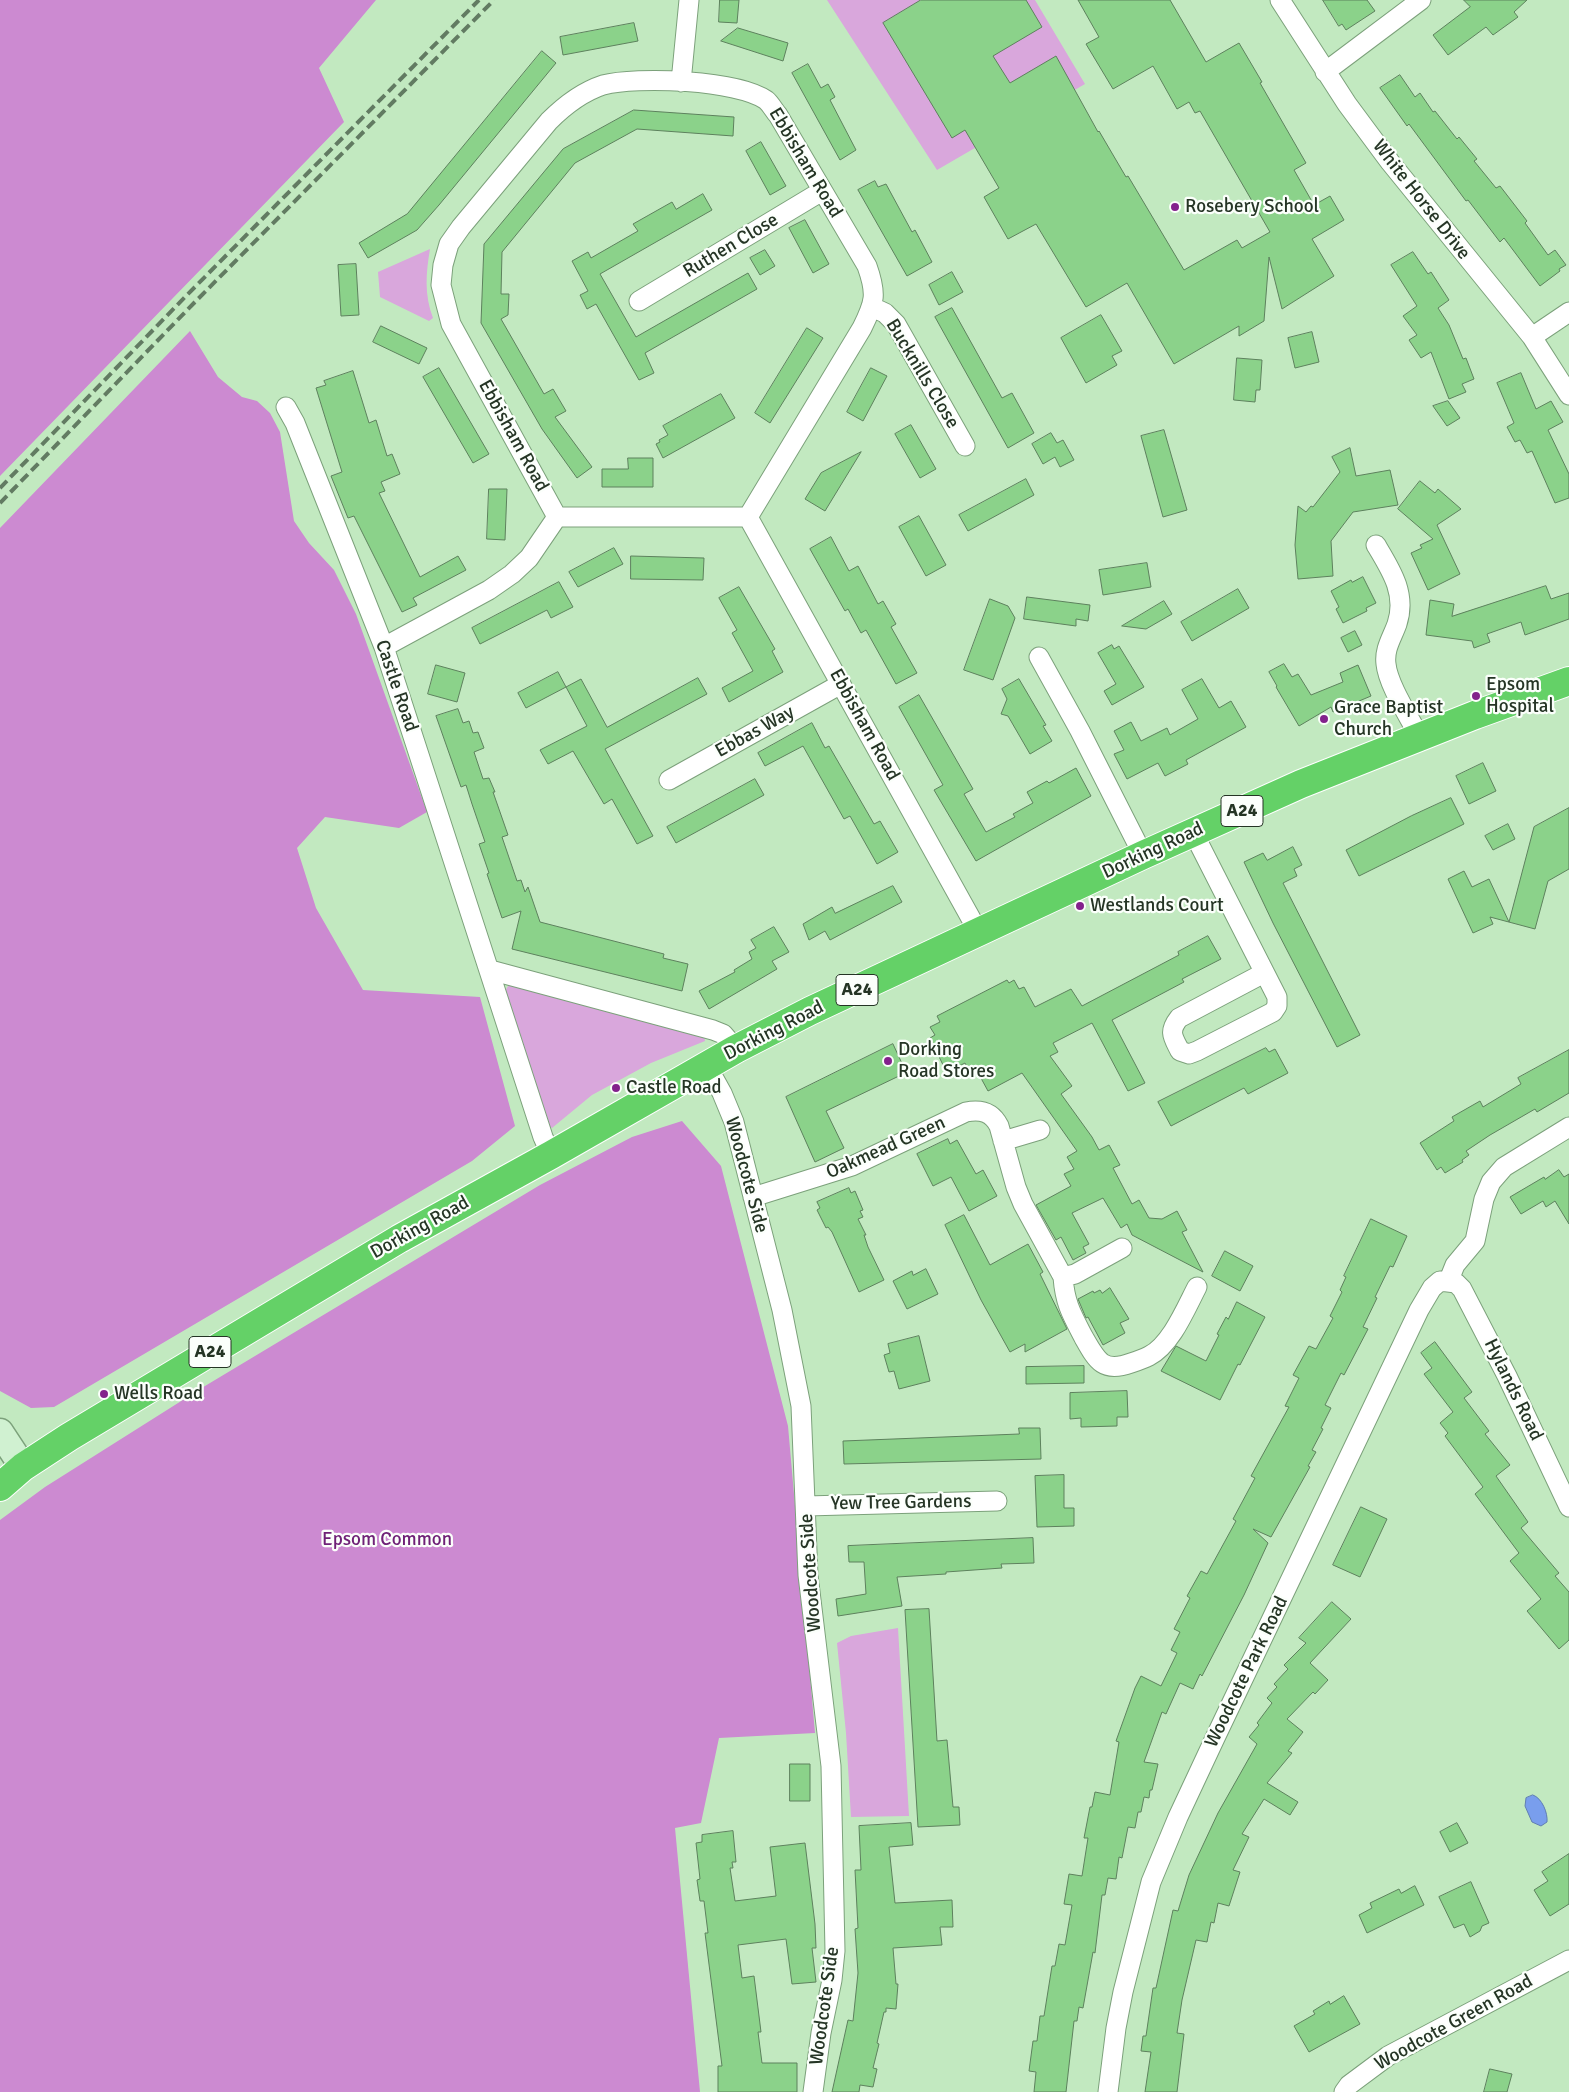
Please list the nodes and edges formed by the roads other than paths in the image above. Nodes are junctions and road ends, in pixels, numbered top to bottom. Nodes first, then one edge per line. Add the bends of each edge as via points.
1 (689, 0) edge
2 (1280, 0) edge
3 (1421, 0) edge
4 (1325, 72) junction
5 (681, 82) junction
6 (822, 191) junction
7 (640, 301) dead end
8 (872, 307) junction
9 (1569, 312) edge
10 (1532, 337) junction
11 (1569, 395) edge
12 (286, 407) dead end
13 (965, 446) dead end
14 (557, 517) junction
15 (748, 517) junction
16 (1376, 545) dead end
17 (384, 647) junction
18 (1039, 657) dead end
19 (1569, 681) edge
20 (841, 684) junction
21 (1420, 738) junction
22 (669, 780) dead end
23 (1193, 832) junction
24 (1143, 855) junction
25 (979, 932) junction
26 (490, 970) junction
27 (1264, 973) junction
28 (736, 1049) junction
29 (707, 1066) junction
30 (1569, 1127) edge
31 (1040, 1130) dead end
32 (1003, 1141) junction
33 (551, 1155) junction
34 (752, 1197) junction
35 (1122, 1248) dead end
36 (1062, 1277) junction
37 (1449, 1280) junction
38 (1197, 1288) dead end
39 (0, 1432) edge
40 (23, 1467) junction
41 (0, 1487) edge
42 (997, 1500) dead end
43 (806, 1506) junction
44 (1569, 1508) edge
45 (1569, 1960) edge
46 (813, 2092) edge
47 (1108, 2092) edge
48 (1344, 2092) edge

1 - 5 street
2 - 4 street, White Horse Drive
3 - 4 street
4 - 10 street, White Horse Drive via 1390,162
5 - 6 street, Ebbisham Road via 734,88 767,101
5 - 14 street, Ebbisham Road via 624,81 602,86 564,106 461,227 449,244 443,265 441,285 451,324
6 - 7 street, Ruthen Close
6 - 8 street, Ebbisham Road via 867,266 874,285
8 - 13 street, Bucknills Close via 885,313 896,324
8 - 15 street, Ebbisham Road
9 - 10 street
10 - 11 street, White Horse Drive
12 - 17 street, Castle Road via 295,422
14 - 15 street
14 - 17 street via 529,558 512,574 489,590
15 - 20 street, Ebbisham Road
16 - 21 street via 1394,576 1401,606 1385,655 1386,666
17 - 26 street, Castle Road
18 - 24 street
19 - 21 highway, Dorking Road / A24
20 - 22 street, Ebbas Way
20 - 25 street, Ebbisham Road
21 - 23 highway, Dorking Road / A24 via 1301,784
23 - 24 highway, Dorking Road / A24
23 - 27 street
24 - 25 highway, Dorking Road / A24
25 - 28 highway, Dorking Road / A24
26 - 28 street via 713,1030 723,1034
26 - 33 street, Castle Road via 542,1137
27 - 27 street via 1277,997 1273,1012 1198,1051 1189,1054 1180,1051 1172,1035 1173,1026 1179,1018
28 - 29 highway, Dorking Road / A24
29 - 33 highway, Dorking Road / A24
29 - 34 street, Woodcote Side via 734,1122
30 - 37 street via 1504,1167 1494,1177 1484,1199 1475,1241 1455,1266
31 - 32 street
32 - 34 street, Oakmead Green via 995,1119 981,1111 966,1112 852,1166
32 - 36 street, Oakmead Green via 1023,1204
33 - 40 highway, Dorking Road / A24 via 391,1244
34 - 43 street, Woodcote Side via 782,1310 801,1406
35 - 36 street via 1076,1274
36 - 38 street, Oakmead Green via 1067,1305 1095,1356 1104,1365 1115,1368 1150,1356 1161,1347
37 - 44 street, Hylands Road via 1456,1283 1467,1298
37 - 47 street, Woodcote Park Road via 1440,1281 1432,1288 1419,1310 1178,1817 1151,1882 1142,1914 1121,2001
39 - 40 street
40 - 41 highway, Dorking Road / A24
42 - 43 street, Yew Tree Gardens
43 - 46 street, Woodcote Side via 808,1575 831,1766 835,1895 832,1980
45 - 48 street, Woodcote Green Road via 1388,2056

